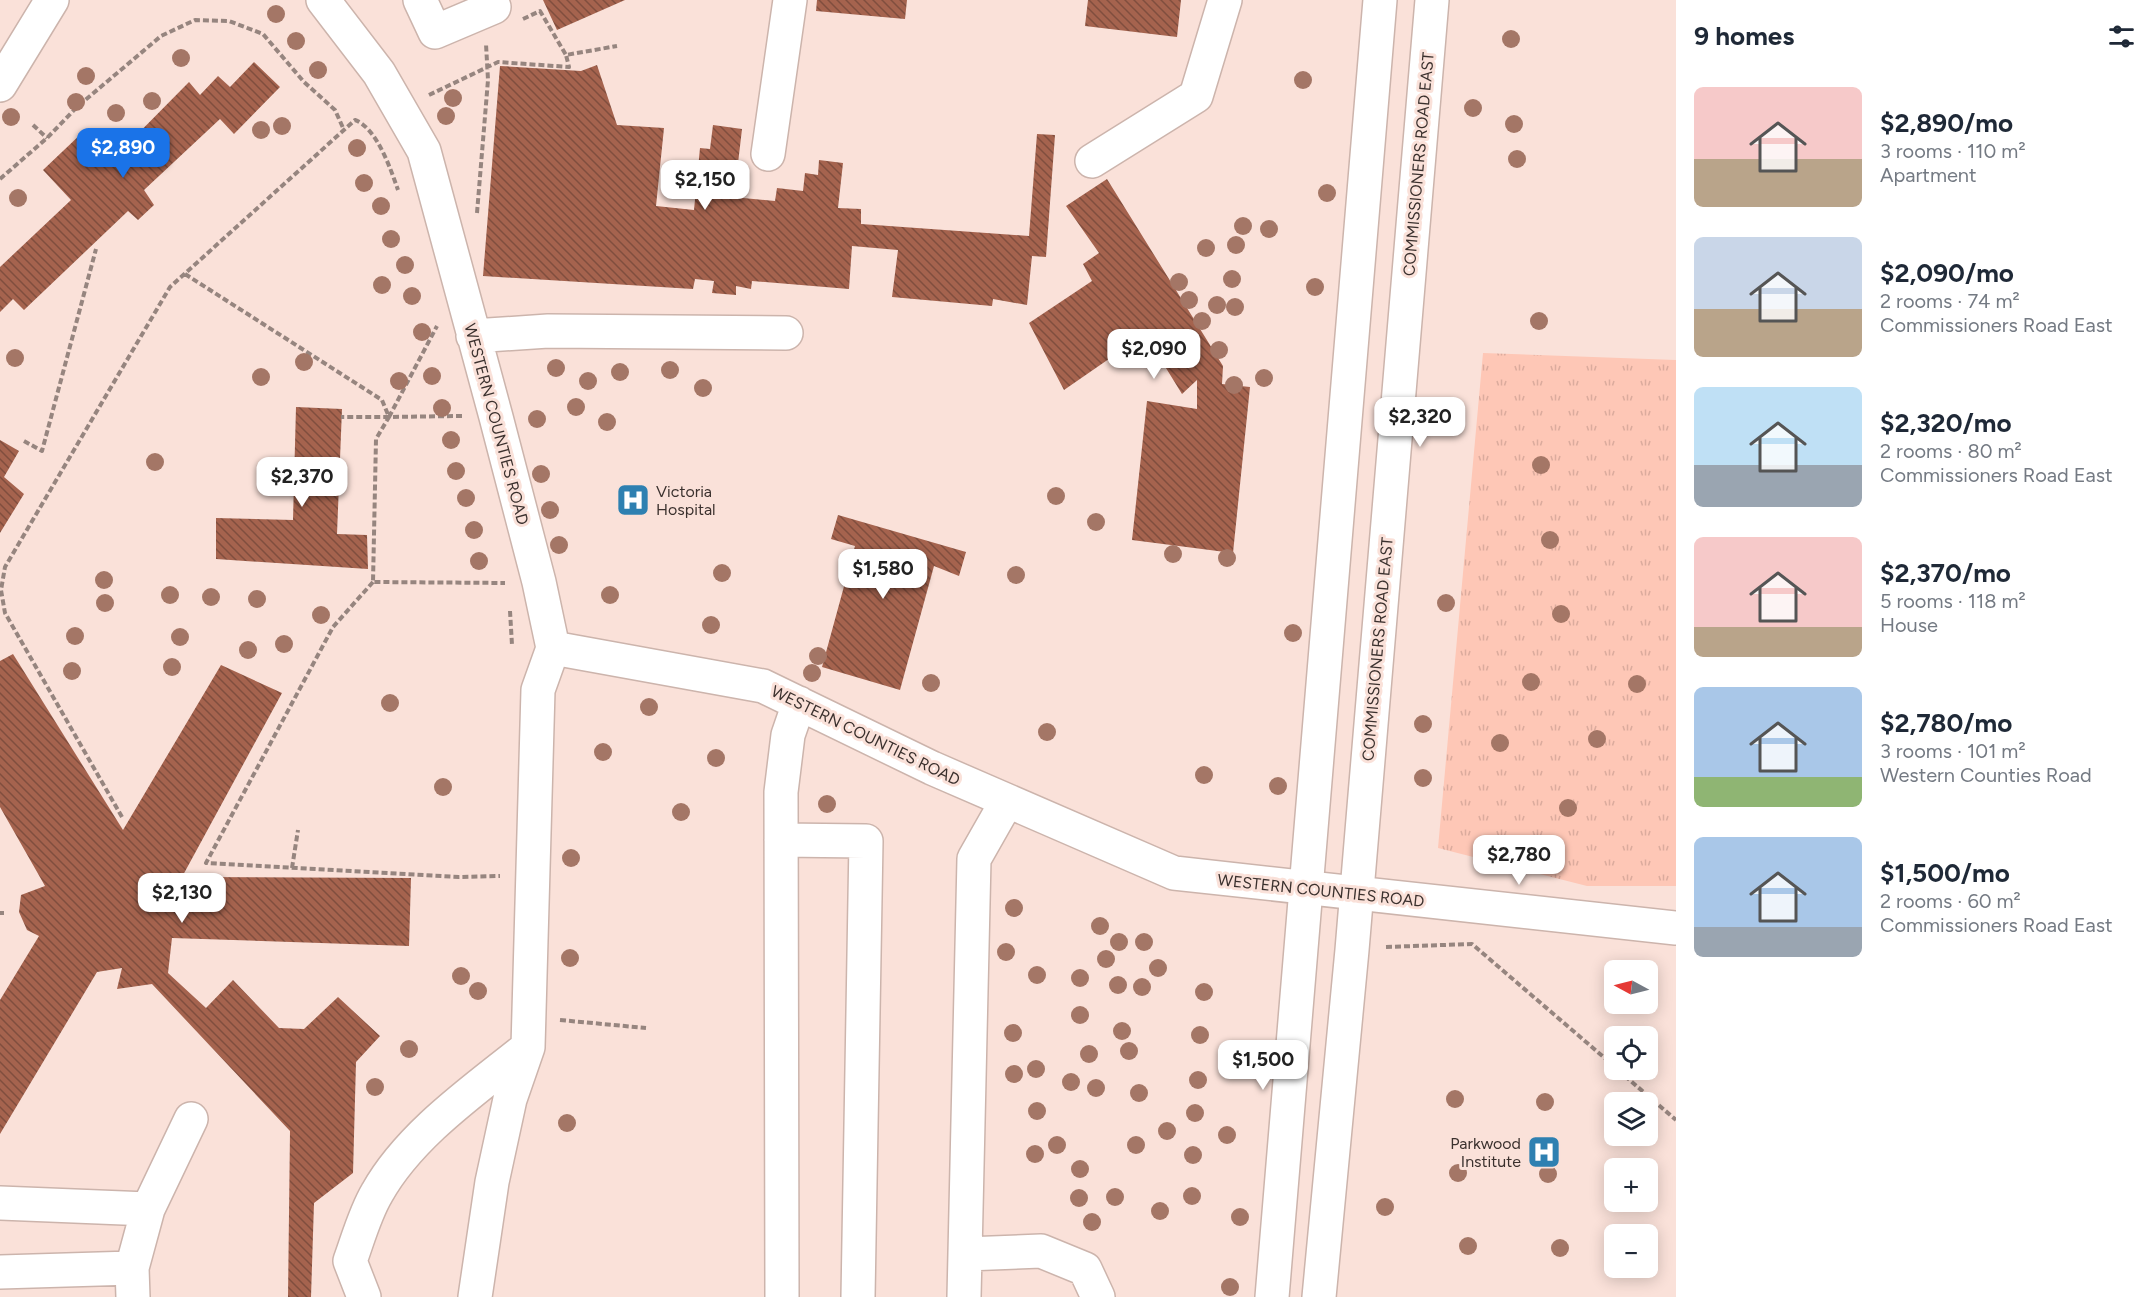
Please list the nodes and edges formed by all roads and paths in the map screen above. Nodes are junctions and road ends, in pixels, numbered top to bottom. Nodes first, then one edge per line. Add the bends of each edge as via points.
1 (52, 0) edge
2 (323, 0) edge
3 (420, 0) edge
4 (490, 0) edge
5 (790, 0) edge
6 (1225, 0) edge
7 (1380, 0) edge
8 (1432, 0) edge
9 (522, 19) dead end
10 (485, 37) dead end
11 (617, 46) dead end
12 (566, 55) junction
13 (487, 66) junction
14 (0, 85) edge
15 (400, 110) junction
16 (33, 125) dead end
17 (344, 130) junction
18 (47, 138) junction
19 (768, 154) dead end
20 (1092, 161) dead end
21 (0, 179) edge
22 (401, 200) dead end
23 (476, 217) dead end
24 (96, 249) dead end
25 (184, 274) junction
26 (786, 333) dead end
27 (459, 334) junction
28 (341, 417) dead end
29 (389, 417) junction
30 (496, 417) junction
31 (24, 441) dead end
32 (373, 582) junction
33 (539, 582) junction
34 (510, 603) dead end
35 (512, 645) dead end
36 (553, 648) junction
37 (799, 703) junction
38 (1007, 801) junction
39 (122, 817) dead end
40 (298, 830) dead end
41 (781, 840) junction
42 (292, 868) junction
43 (532, 874) junction
44 (1305, 889) junction
45 (1356, 893) junction
46 (1676, 928) edge
47 (1386, 947) dead end
48 (646, 1028) dead end
49 (528, 1031) junction
50 (1604, 1057) edge
51 (1629, 1080) edge
52 (191, 1119) dead end
53 (1676, 1120) edge
54 (0, 1203) edge
55 (148, 1209) junction
56 (966, 1254) junction
57 (350, 1261) junction
58 (0, 1272) edge
59 (133, 1283) edge
60 (343, 1297) edge
61 (364, 1297) edge
62 (475, 1297) edge
63 (782, 1297) edge
64 (858, 1297) edge
65 (964, 1297) edge
66 (1098, 1297) edge
67 (1272, 1297) edge
68 (1319, 1297) edge

1 - 14 main road
2 - 15 main road, WESTERN COUNTIES ROAD via 379,73
3 - 4 main road via 435,32 494,7
5 - 19 main road
6 - 20 main road via 1196,96
7 - 44 main road
8 - 45 main road, COMMISSIONERS ROAD EAST
9 - 12 path via 540,11
10 - 13 path
11 - 12 path
12 - 13 path via 569,67 498,62
13 - 15 path
13 - 23 path
15 - 27 main road, WESTERN COUNTIES ROAD via 424,151
16 - 18 path
17 - 18 path via 335,110 304,82 263,33 229,21 195,21 161,36 77,107
17 - 22 path via 355,120 362,123 387,156
17 - 25 path
18 - 21 path
24 - 31 path via 42,451
25 - 29 path via 382,399
25 - 39 path via 170,287 5,567 1,590 5,613
26 - 27 main road
27 - 29 path via 441,321
27 - 30 main road, WESTERN COUNTIES ROAD
28 - 29 path
29 - 30 path
29 - 32 path via 376,439
30 - 33 main road, WESTERN COUNTIES ROAD
32 - 33 path
32 - 42 path via 333,627 206,863
33 - 36 main road, WESTERN COUNTIES ROAD
34 - 35 path
36 - 37 main road, WESTERN COUNTIES ROAD via 764,686
36 - 43 main road via 538,690
37 - 38 main road, WESTERN COUNTIES ROAD
37 - 41 main road via 788,735 781,792
38 - 44 main road, WESTERN COUNTIES ROAD via 1174,873
38 - 56 main road via 974,859
40 - 42 path
41 - 63 main road
41 - 64 main road via 866,840
42 - 43 path via 459,877
43 - 49 main road
44 - 45 main road, WESTERN COUNTIES ROAD
44 - 67 main road
45 - 46 main road, WESTERN COUNTIES ROAD
45 - 68 main road, COMMISSIONERS ROAD EAST
47 - 50 path via 1472,944
48 - 49 path
49 - 57 main road via 411,1147 376,1193
49 - 62 main road via 492,1182
51 - 53 path
52 - 55 main road
54 - 55 main road
55 - 59 main road
56 - 65 main road
56 - 66 main road via 1041,1251 1085,1269
57 - 60 main road
57 - 61 main road
58 - 59 main road

